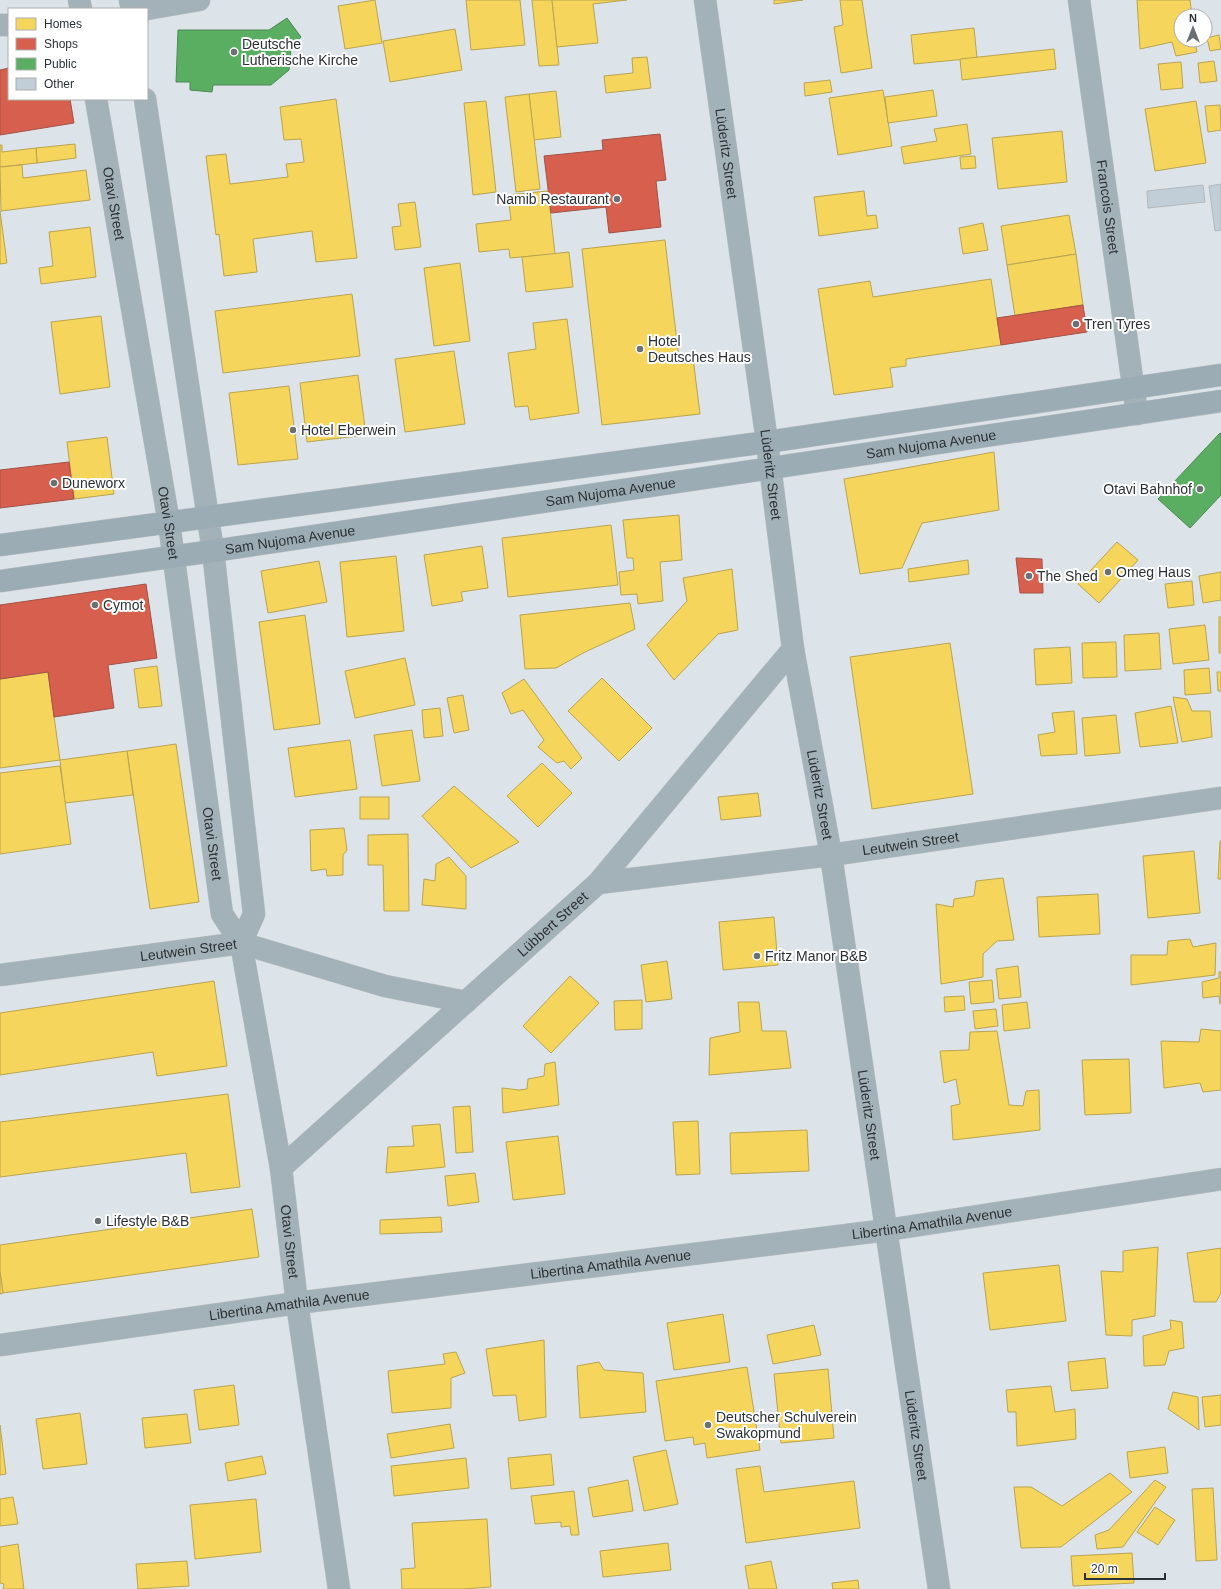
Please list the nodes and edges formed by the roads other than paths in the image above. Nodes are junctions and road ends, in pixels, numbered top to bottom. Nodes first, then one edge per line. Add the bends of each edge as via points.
1 (199, 0) edge
2 (705, 0) edge
3 (1079, 0) edge
4 (148, 9) edge
5 (96, 100) edge
6 (145, 100) edge
7 (1221, 375) edge
8 (1134, 388) junction
9 (1221, 401) edge
10 (1137, 414) junction
11 (767, 442) junction
12 (769, 468) junction
13 (208, 517) junction
14 (169, 523) junction
15 (0, 545) edge
16 (213, 551) junction
17 (174, 556) junction
18 (0, 581) edge
19 (793, 649) junction
20 (1221, 798) edge
21 (831, 856) junction
22 (598, 883) junction
23 (241, 943) junction
24 (0, 975) edge
25 (466, 1002) junction
26 (281, 1168) junction
27 (1221, 1179) edge
28 (887, 1230) junction
29 (297, 1303) junction
30 (0, 1345) edge
31 (339, 1589) edge
32 (939, 1589) edge

1 - 4 street
2 - 11 street, Lüderitz Street
3 - 8 street, Francois Street
5 - 14 street, Otavi Street
6 - 13 street
7 - 8 highway, Sam Nujoma Avenue
8 - 10 street, Francois Street
8 - 11 highway, Sam Nujoma Avenue
9 - 10 highway, Sam Nujoma Avenue
10 - 12 highway, Sam Nujoma Avenue
11 - 12 street, Lüderitz Street
11 - 13 highway, Sam Nujoma Avenue
12 - 16 highway, Sam Nujoma Avenue
12 - 19 street, Lüderitz Street
13 - 14 highway, Sam Nujoma Avenue
13 - 16 street
14 - 15 highway, Sam Nujoma Avenue
14 - 17 street, Otavi Street
16 - 17 highway, Sam Nujoma Avenue
16 - 23 street via 254,914
17 - 18 highway, Sam Nujoma Avenue
17 - 23 street, Otavi Street via 222,914
19 - 21 street, Lüderitz Street
19 - 22 street, Lübbert Street
20 - 21 street, Leutwein Street
21 - 22 street, Leutwein Street
21 - 28 street, Lüderitz Street
22 - 25 street, Lübbert Street
23 - 24 street, Leutwein Street
23 - 25 street, Leutwein Street via 385,986
23 - 26 street, Otavi Street
25 - 26 street, Lübbert Street
26 - 29 street, Otavi Street
27 - 28 street, Libertina Amathila Avenue
28 - 29 street, Libertina Amathila Avenue
28 - 32 street, Lüderitz Street
29 - 30 street, Libertina Amathila Avenue
29 - 31 street, Otavi Street

